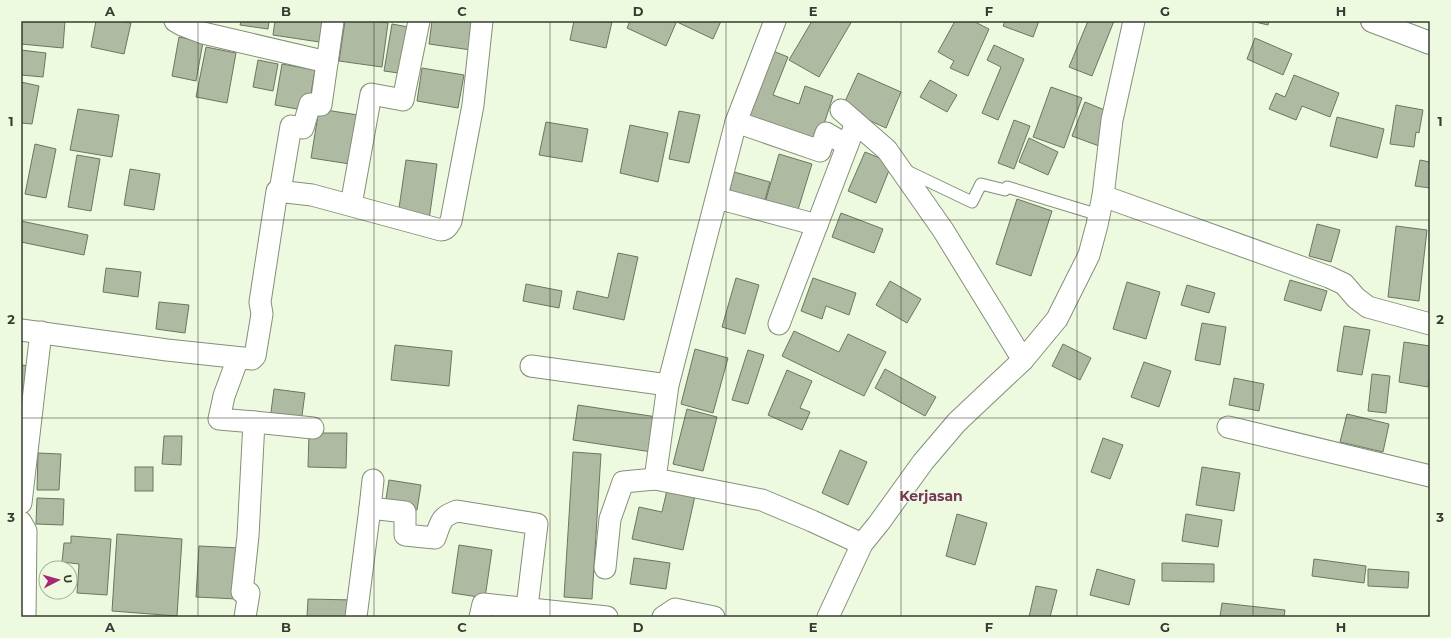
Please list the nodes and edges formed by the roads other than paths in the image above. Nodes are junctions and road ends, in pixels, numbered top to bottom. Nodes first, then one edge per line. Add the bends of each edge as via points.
1 (176, 21) edge
2 (333, 21) edge
3 (419, 21) edge
4 (482, 21) edge
5 (775, 21) edge
6 (1134, 21) edge
7 (1372, 21) edge
8 (1430, 43) edge
9 (327, 62) junction
10 (736, 122) junction
11 (847, 145) junction
12 (898, 166) junction
13 (280, 191) junction
14 (717, 198) junction
15 (351, 205) junction
16 (1101, 206) junction
17 (817, 225) junction
18 (779, 324) dead end
19 (1430, 324) edge
20 (31, 331) edge
21 (238, 358) junction
22 (1023, 360) junction
23 (531, 366) dead end
24 (668, 385) junction
25 (254, 422) junction
26 (1228, 427) dead end
27 (313, 428) dead end
28 (1430, 476) edge
29 (655, 479) junction
30 (373, 480) dead end
31 (21, 503) edge
32 (370, 508) junction
33 (21, 522) edge
34 (862, 544) junction
35 (605, 568) dead end
36 (527, 608) junction
37 (25, 617) edge
38 (245, 617) edge
39 (356, 617) edge
40 (480, 617) edge
41 (607, 617) edge
42 (663, 617) edge
43 (714, 617) edge
44 (828, 617) edge

1 - 9 street via 203,33
2 - 9 street
3 - 15 street via 403,100 371,94
4 - 15 street via 473,106 448,226 441,230
5 - 10 street
6 - 16 street via 1112,120
7 - 8 main road
9 - 13 street via 321,105 310,104 303,128 291,126
10 - 11 street via 820,151 826,133
10 - 14 street
11 - 12 street via 848,116 887,150
11 - 17 street
12 - 16 lane via 972,202 981,184
12 - 22 street via 943,230
13 - 15 street via 312,195
13 - 21 street via 276,192 255,356 252,359
14 - 17 street
14 - 24 street
16 - 19 street via 1330,277 1344,284 1368,307
16 - 22 street via 1089,255 1056,319
17 - 18 street
20 - 21 street
20 - 31 street
21 - 25 street via 224,396 219,419
22 - 34 street via 957,422 923,462
23 - 24 street
24 - 29 street
25 - 27 street
25 - 38 street via 248,536 242,592 249,593
26 - 28 street
29 - 34 street via 762,500
29 - 35 street via 623,482 610,519
30 - 32 street
32 - 36 street via 405,512 405,535 435,538 442,520 457,511 537,524
32 - 39 street
33 - 37 street via 26,531
34 - 44 street
36 - 40 street via 482,604
36 - 41 street
42 - 43 street via 675,609

